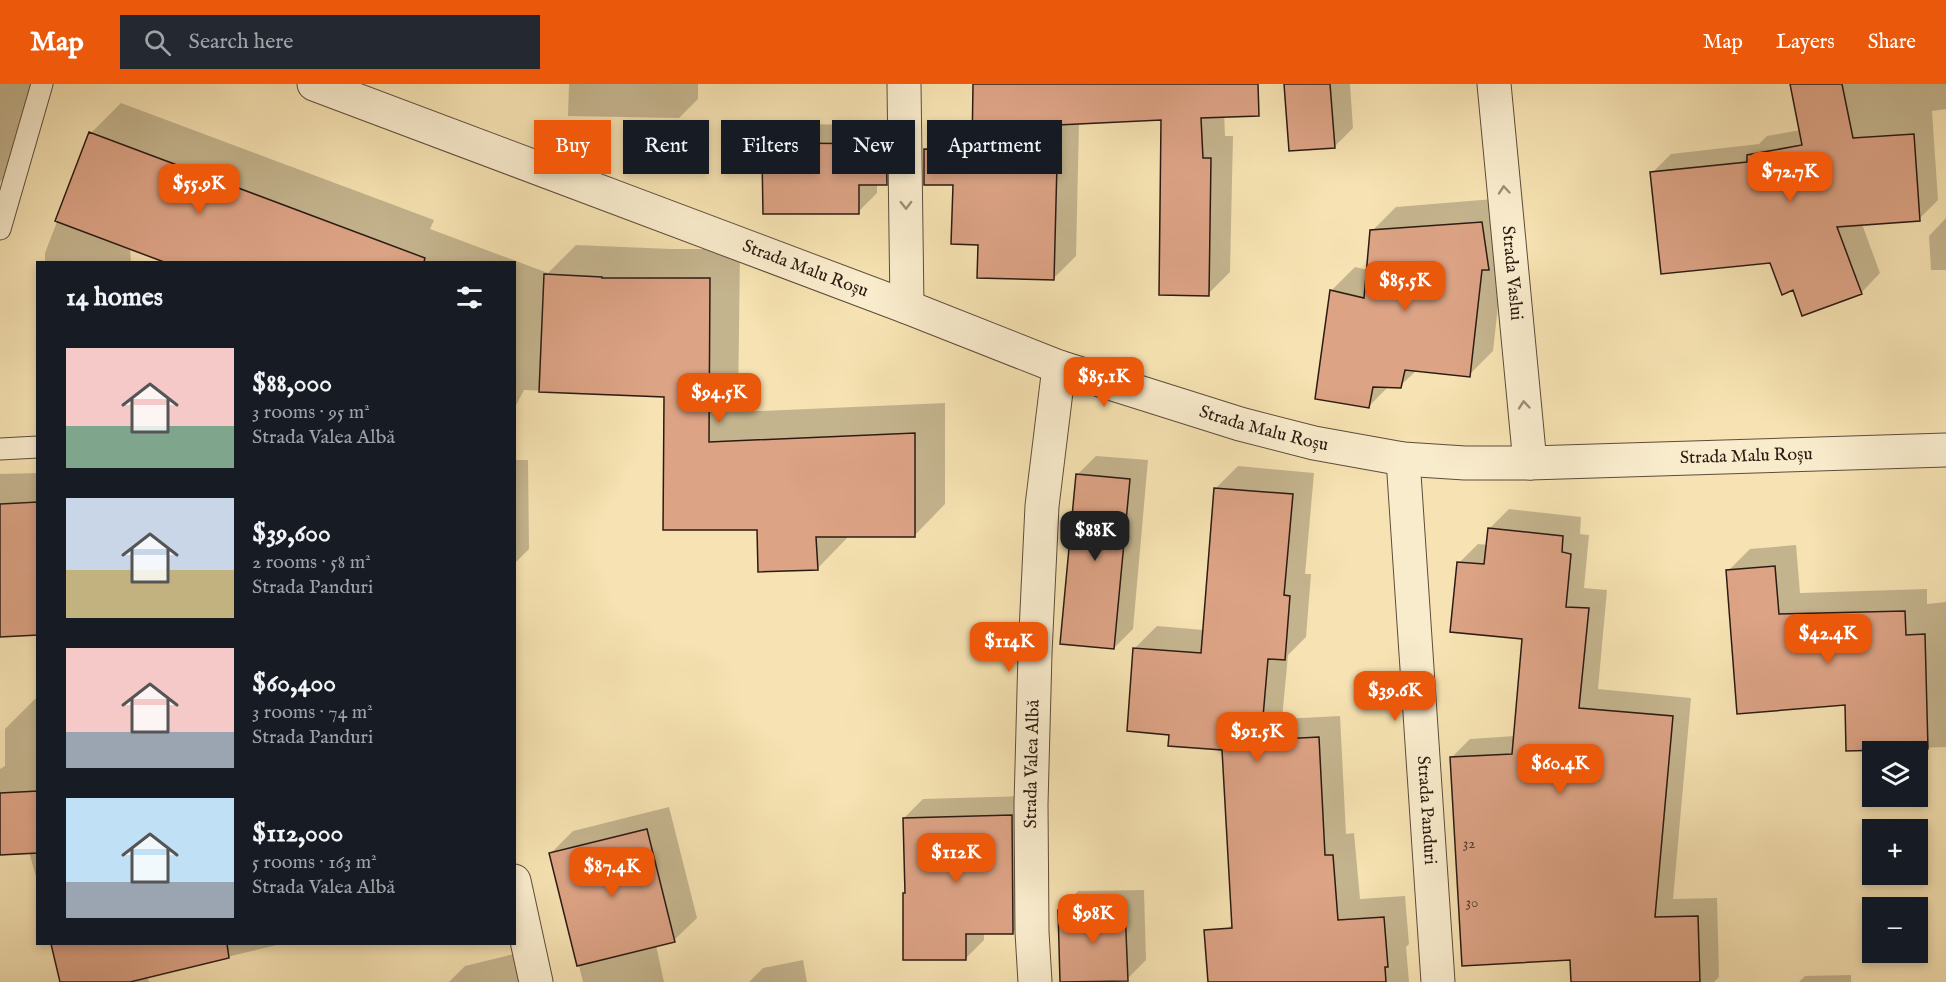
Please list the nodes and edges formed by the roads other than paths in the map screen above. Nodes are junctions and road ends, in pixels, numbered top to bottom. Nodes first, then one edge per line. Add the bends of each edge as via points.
1 (42, 84) edge
2 (314, 84) edge
3 (904, 84) edge
4 (1494, 84) edge
5 (0, 229) edge
6 (907, 307) junction
7 (1059, 367) junction
8 (36, 447) edge
9 (0, 449) edge
10 (1946, 450) edge
11 (1403, 459) junction
12 (1530, 463) junction
13 (516, 890) edge
14 (536, 982) edge
15 (1035, 982) edge
16 (1438, 982) edge

1 - 5 lane
2 - 6 street, Strada Malu Roșu
3 -> 6 street
12 -> 4 street, Strada Vaslui
6 - 7 street, Strada Malu Roșu
7 - 11 street, Strada Malu Roșu via 1240,424 1314,443
7 - 15 street, Strada Valea Albă via 1042,506 1035,653 1031,804
8 - 9 lane
10 - 12 street, Strada Malu Roșu
11 - 12 street, Strada Malu Roșu
11 - 16 street, Strada Panduri
13 - 14 street

